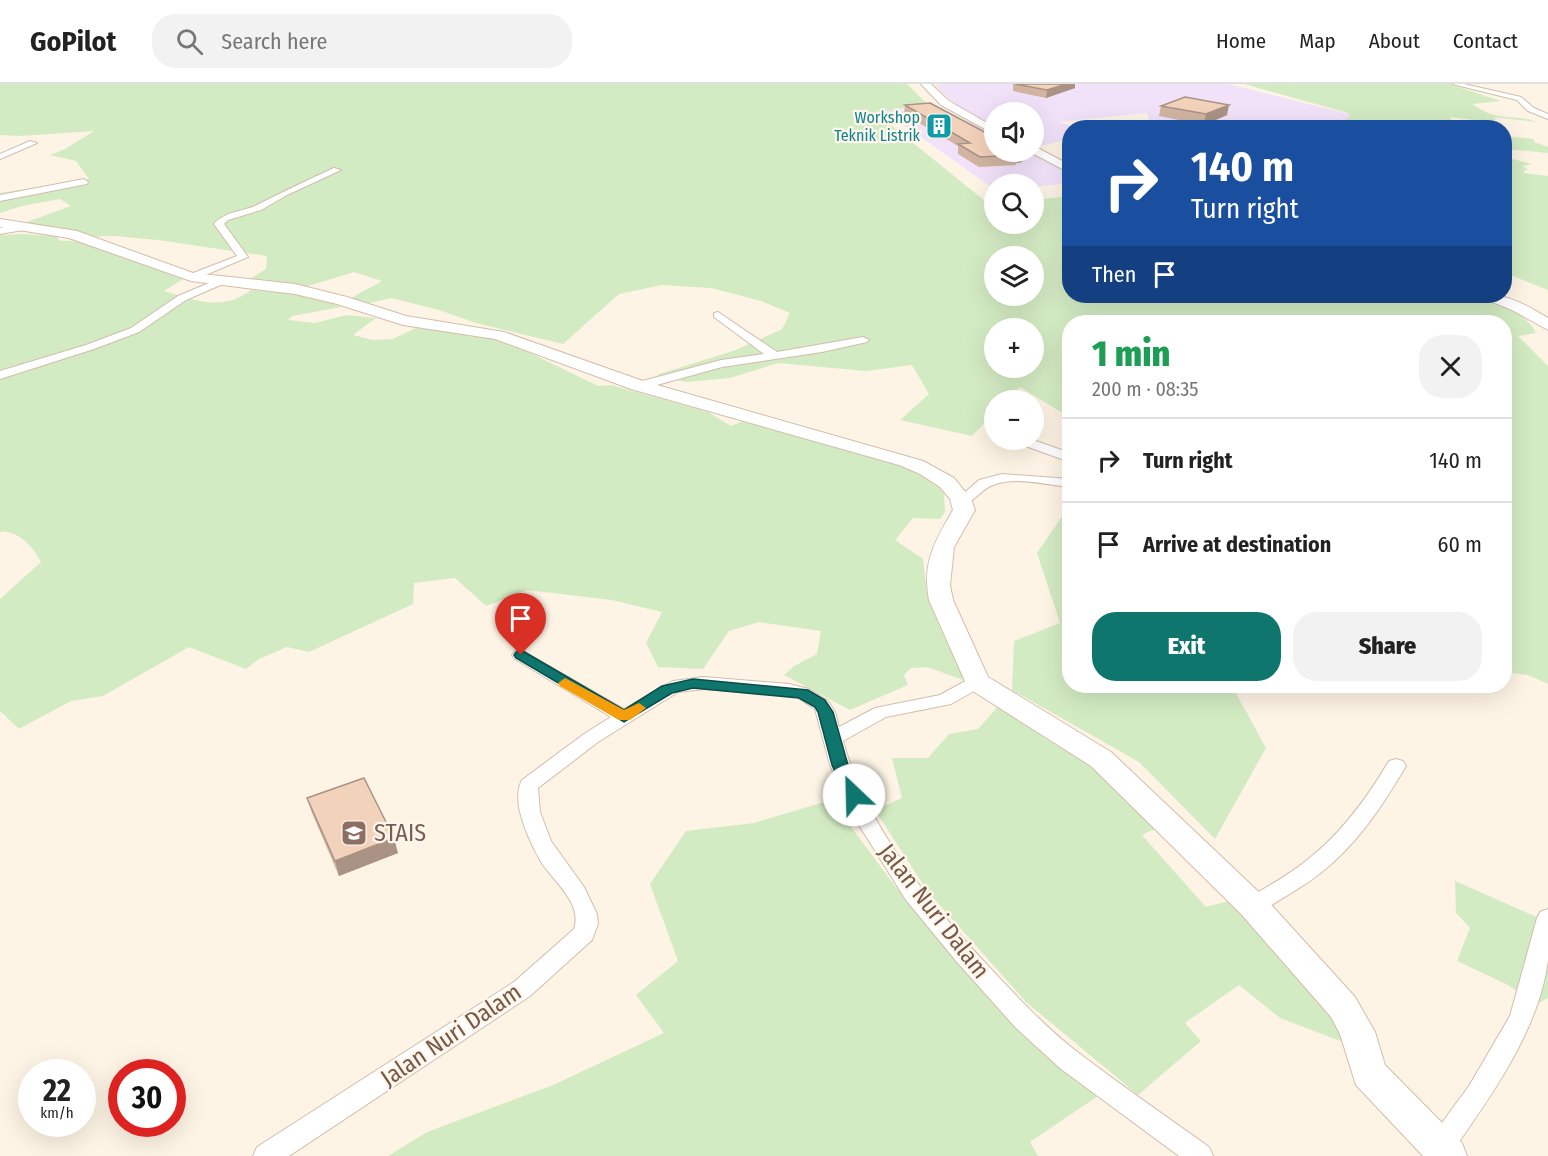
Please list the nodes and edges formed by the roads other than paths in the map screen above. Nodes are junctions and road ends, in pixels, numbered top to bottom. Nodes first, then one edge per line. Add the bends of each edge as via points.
1 (926, 84) edge
2 (1455, 84) edge
3 (1548, 117) edge
4 (984, 124) edge
5 (33, 143) dead end
6 (1044, 155) edge
7 (0, 157) edge
8 (1062, 165) edge
9 (337, 170) dead end
10 (84, 182) dead end
11 (0, 198) edge
12 (0, 223) edge
13 (26, 227) junction
14 (0, 231) edge
15 (192, 277) junction
16 (221, 281) junction
17 (1508, 303) edge
18 (718, 315) dead end
19 (1548, 325) edge
20 (862, 340) dead end
21 (773, 355) junction
22 (0, 375) edge
23 (639, 386) junction
24 (1044, 449) edge
25 (1062, 456) edge
26 (1062, 482) edge
27 (962, 501) junction
28 (521, 655) dead end
29 (977, 682) junction
30 (624, 717) junction
31 (832, 739) junction
32 (1396, 766) dead end
33 (1252, 906) junction
34 (1548, 918) edge
35 (1443, 1152) edge
36 (266, 1156) edge
37 (1200, 1156) edge

1 - 4 main road via 945,103
2 - 3 street via 1520,98 1531,110
5 - 7 street
6 - 8 main road
9 - 15 street via 258,208 225,218 219,224 243,257
10 - 11 street
12 - 13 main road
13 - 14 street
13 - 15 main road via 83,237
15 - 16 main road
16 - 22 street via 182,298 135,330
16 - 23 main road via 295,289 403,320 498,334
17 - 19 main road
18 - 21 street
20 - 21 street
21 - 23 street
23 - 27 main road via 913,463 945,482
24 - 25 street
26 - 27 street via 992,480
27 - 29 main road via 964,510 940,556 938,585
28 - 30 street
29 - 31 street via 945,700 881,712
29 - 33 main road via 1101,759
30 - 31 street, Jalan Nuri Dalam via 667,689 681,685 789,690 820,703
30 - 36 street, Jalan Nuri Dalam via 528,785 529,811 548,855 587,914 584,934 522,989
31 - 37 street, Jalan Nuri Dalam via 869,825 914,894 965,956 1024,1021 1070,1061
32 - 33 street via 1378,797 1320,861
33 - 35 main road via 1343,1007 1357,1032 1369,1074
34 - 35 street via 1521,1018

